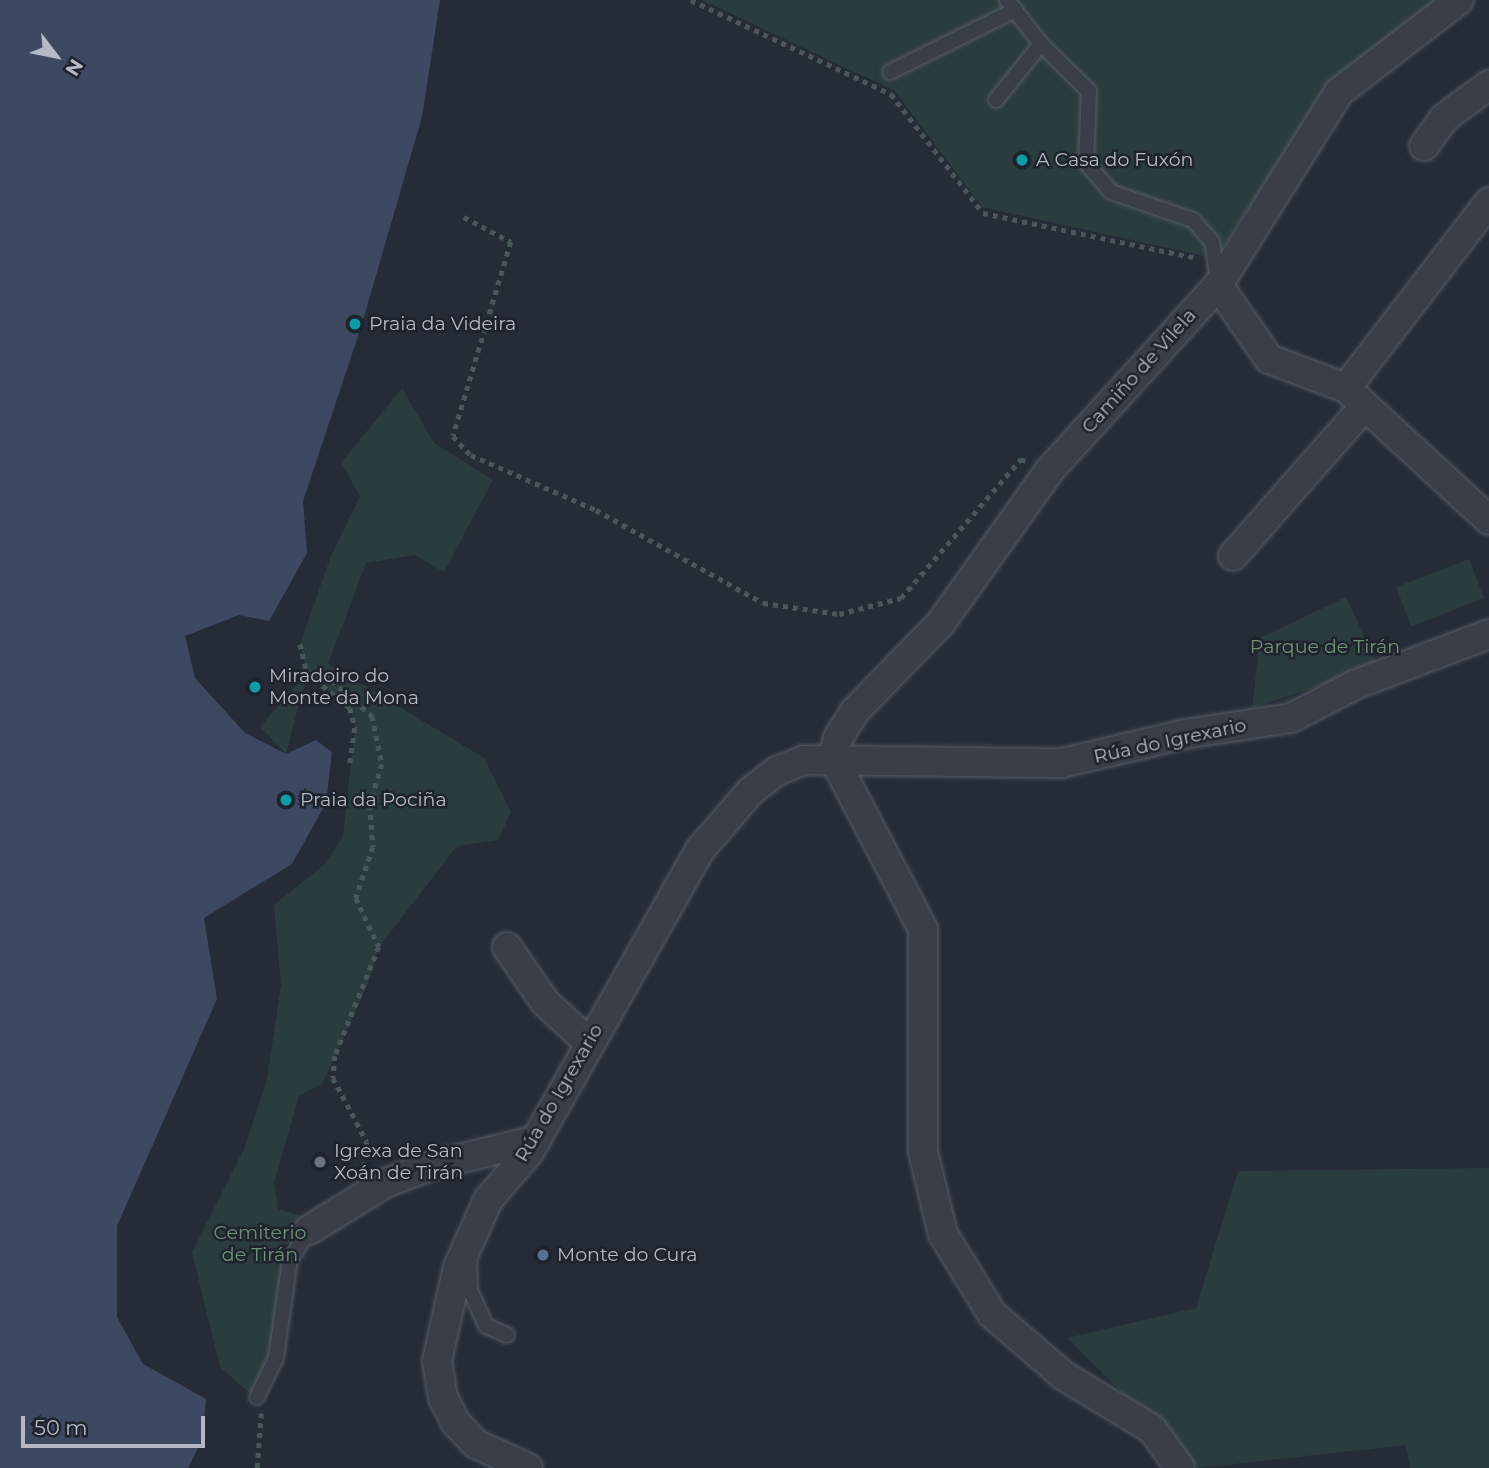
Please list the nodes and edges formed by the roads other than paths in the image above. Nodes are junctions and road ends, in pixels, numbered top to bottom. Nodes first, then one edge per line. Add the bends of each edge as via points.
1 (1459, 0) edge
2 (1011, 5) edge
3 (1041, 44) junction
4 (890, 72) dead end
5 (1489, 85) edge
6 (996, 100) dead end
7 (1424, 146) dead end
8 (1489, 202) edge
9 (1219, 285) junction
10 (1356, 397) junction
11 (1489, 520) edge
12 (1234, 556) dead end
13 (1489, 634) edge
14 (833, 757) junction
15 (507, 947) dead end
16 (589, 1043) junction
17 (536, 1140) junction
18 (309, 1230) joint
19 (468, 1240) junction
20 (507, 1335) dead end
21 (257, 1397) road end
22 (528, 1468) edge
23 (1180, 1468) edge

1 - 9 street, Camiño de Vilela via 1339,92
2 - 3 lane
2 - 4 lane
3 - 6 lane
3 - 9 lane via 1089,91 1086,163 1111,192 1193,220 1212,242
5 - 7 street via 1444,118
8 - 10 street
9 - 10 street via 1269,359
9 - 14 street, Camiño de Vilela via 1049,471 940,624 854,712
10 - 11 street
10 - 12 street
13 - 14 street, Rúa do Igrexario via 1357,684 1291,718 1185,734 1062,763
14 - 16 street, Rúa do Igrexario via 804,760 777,771 751,791 717,830 700,850
14 - 23 street via 923,929 923,1152 943,1234 992,1314 1063,1376 1152,1429
15 - 16 street via 538,994
16 - 17 street, Rúa do Igrexario
17 - 18 street via 430,1166 359,1197
17 - 19 street, Rúa do Igrexario via 488,1200
18 - 21 lane via 290,1261 276,1358
19 - 20 lane via 470,1290 486,1326
19 - 22 street, Rúa do Igrexario via 437,1361 443,1398 456,1423 476,1444

